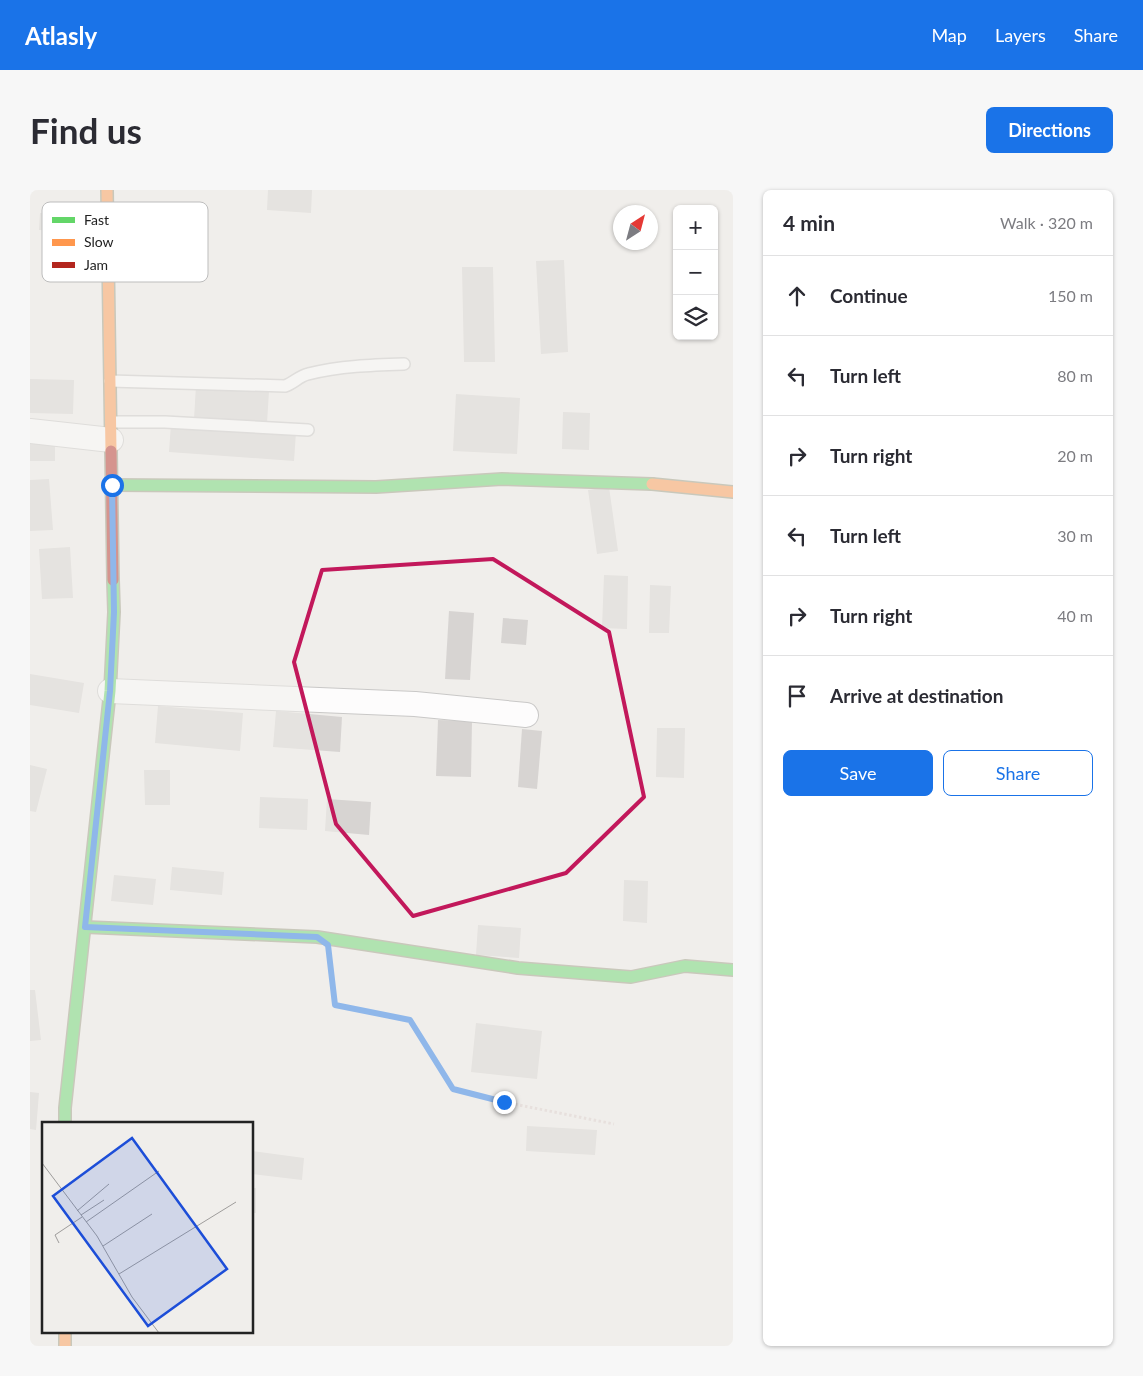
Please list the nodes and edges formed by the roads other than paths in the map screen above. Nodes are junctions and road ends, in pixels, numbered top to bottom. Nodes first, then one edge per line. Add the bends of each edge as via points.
1 (108, 282) edge
2 (404, 364) dead end
3 (110, 381) junction
4 (308, 430) dead end
5 (30, 431) edge
6 (111, 431) junction
7 (112, 485) junction
8 (733, 492) edge
9 (110, 691) junction
10 (526, 715) dead end
11 (85, 927) junction
12 (733, 970) edge
13 (65, 1122) edge

1 - 3 street
2 - 3 lane via 342,367 301,376 285,386
3 - 6 street
4 - 6 lane via 166,422
5 - 6 street
6 - 7 street
7 - 8 street via 376,488 502,479 663,484
7 - 9 street via 114,612
9 - 10 street via 415,704
9 - 11 street
11 - 12 street via 317,937 518,968 612,976 631,977 685,966
11 - 13 street

